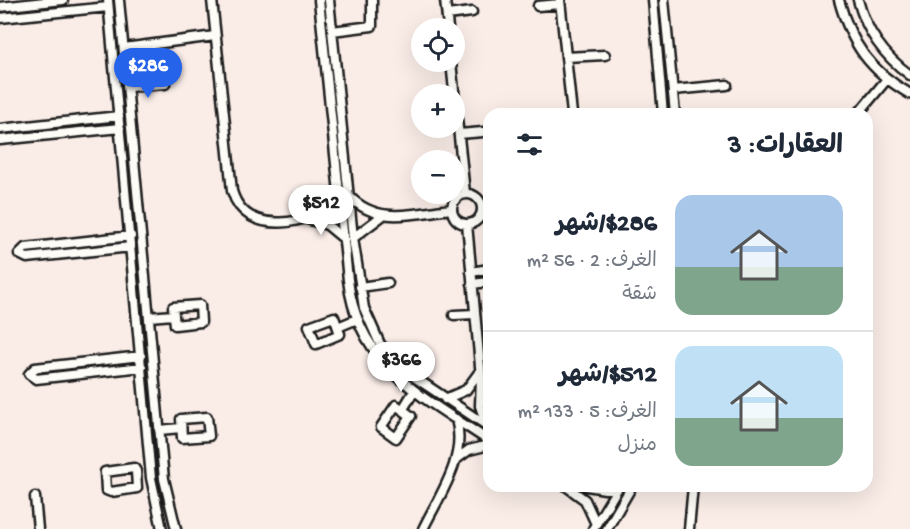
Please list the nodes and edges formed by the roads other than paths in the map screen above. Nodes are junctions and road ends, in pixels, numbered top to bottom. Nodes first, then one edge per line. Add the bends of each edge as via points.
1 (63, 0) edge
2 (119, 0) edge
3 (212, 0) edge
4 (319, 0) edge
5 (329, 0) edge
6 (372, 0) edge
7 (445, 0) edge
8 (653, 0) edge
9 (664, 0) edge
10 (839, 0) edge
11 (858, 0) edge
12 (560, 2) edge
13 (108, 3) edge
14 (538, 6) dead end
15 (1, 7) edge
16 (472, 12) dead end
17 (447, 15) junction
18 (2, 18) edge
19 (447, 18) edge
20 (332, 31) junction
21 (215, 36) junction
22 (124, 48) junction
23 (605, 55) dead end
24 (566, 57) junction
25 (910, 75) edge
26 (887, 79) junction
27 (165, 84) dead end
28 (727, 85) dead end
29 (128, 87) junction
30 (673, 90) junction
31 (910, 94) edge
32 (571, 108) edge
33 (662, 108) edge
34 (674, 108) edge
35 (863, 108) edge
36 (119, 116) junction
37 (18, 127) junction
38 (120, 128) junction
39 (0, 129) edge
40 (483, 132) dead end
41 (465, 134) edge
42 (19, 138) junction
43 (0, 140) edge
44 (136, 165) junction
45 (124, 166) junction
46 (346, 168) junction
47 (337, 169) junction
48 (465, 193) edge
49 (349, 196) junction
50 (340, 200) junction
51 (453, 204) edge
52 (483, 204) edge
53 (451, 209) junction
54 (483, 210) edge
55 (382, 216) junction
56 (307, 219) junction
57 (466, 224) junction
58 (130, 236) junction
59 (349, 239) junction
60 (62, 243) junction
61 (131, 247) junction
62 (64, 254) junction
63 (483, 270) edge
64 (471, 272) junction
65 (388, 283) dead end
66 (483, 283) edge
67 (472, 284) junction
68 (360, 287) junction
69 (475, 314) junction
70 (173, 315) dead end
71 (454, 315) dead end
72 (149, 317) junction
73 (357, 319) junction
74 (338, 327) dead end
75 (141, 356) junction
76 (77, 364) junction
77 (142, 367) junction
78 (78, 374) junction
79 (482, 381) edge
80 (414, 391) junction
81 (445, 399) junction
82 (403, 409) dead end
83 (483, 414) edge
84 (456, 419) junction
85 (483, 424) edge
86 (181, 428) dead end
87 (159, 430) junction
88 (483, 439) edge
89 (483, 445) edge
90 (458, 459) junction
91 (151, 478) junction
92 (138, 480) dead end
93 (578, 492) edge
94 (615, 492) edge
95 (629, 492) edge
96 (692, 492) edge
97 (35, 497) dead end
98 (595, 526) edge
99 (38, 529) edge
100 (162, 529) edge
101 (176, 529) edge
102 (423, 529) edge
103 (607, 529) edge
104 (689, 529) edge

1 - 15 street
2 - 22 street
3 - 21 street
4 - 47 street
5 - 20 street
6 - 20 street via 372,26
7 - 17 street
8 - 33 street
9 - 30 street
10 - 26 street via 851,38
11 - 25 street via 871,35
12 - 14 street
12 - 24 street
13 - 18 street
13 - 36 street
15 - 18 street
16 - 17 street
17 - 19 street
20 - 46 street
21 - 22 street
21 - 56 street via 236,202 248,215 263,222
22 - 29 street
23 - 24 street
24 - 32 street
26 - 31 street
26 - 35 street
27 - 29 street
28 - 30 street
29 - 44 street
30 - 34 street
36 - 37 street
36 - 38 street
37 - 39 street
37 - 42 street
38 - 42 street
38 - 45 street
40 - 41 street
42 - 43 street
44 - 45 street
44 - 72 street
45 - 58 street
46 - 47 street
46 - 49 street
47 - 50 street
48 - 52 street via 476,196
49 - 55 street via 364,209
49 - 59 street
50 - 56 street
50 - 59 street
51 - 53 street
53 - 55 street
53 - 57 street via 456,220
54 - 57 street via 480,217
55 - 59 street
56 - 59 street via 327,225
57 - 64 street
58 - 60 street
58 - 61 street
59 - 68 street
59 - 73 street via 349,289
60 - 62 street
60 - 62 street via 26,248 19,254 23,258
61 - 62 street
61 - 75 street
63 - 64 street
64 - 67 street
65 - 68 street
66 - 67 street
67 - 69 street
68 - 81 street via 369,324 387,352 410,376
69 - 71 street
69 - 79 street
70 - 72 street
72 - 87 street
73 - 74 street
73 - 80 street via 381,360
75 - 76 street
75 - 77 street
76 - 78 street
76 - 78 street via 35,368 28,374 33,379
77 - 78 street
77 - 91 street
79 - 81 street
79 - 83 street
80 - 82 street
80 - 84 street
81 - 85 street
84 - 88 street
84 - 90 street
86 - 87 street
87 - 101 street via 165,493
89 - 90 street
90 - 102 street
91 - 92 street
91 - 100 street
93 - 98 street via 589,505
94 - 98 street
95 - 103 street
96 - 104 street
97 - 99 street

